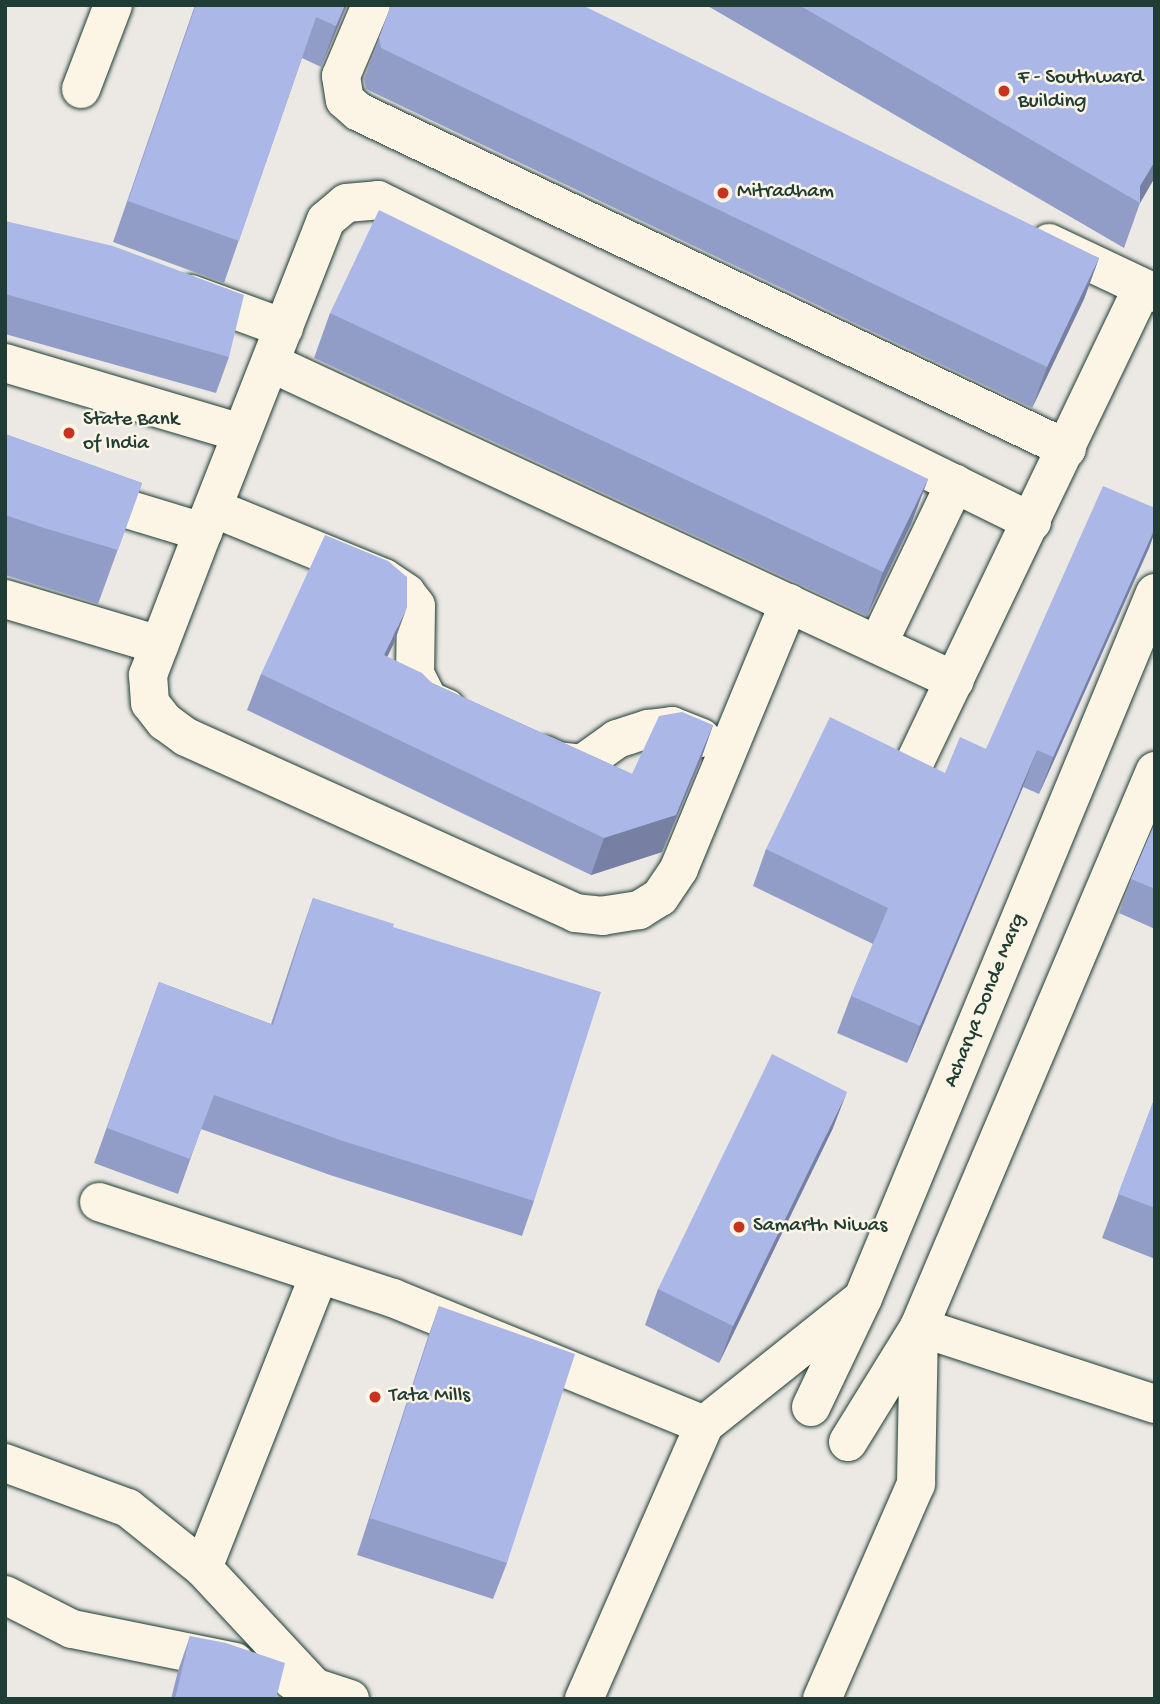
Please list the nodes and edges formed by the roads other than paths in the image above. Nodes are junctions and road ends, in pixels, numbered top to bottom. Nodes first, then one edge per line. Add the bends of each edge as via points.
1 (113, 5) edge
2 (371, 5) edge
3 (81, 89) dead end
4 (1012, 225) edge
5 (157, 281) edge
6 (1148, 290) edge
7 (284, 328) junction
8 (5, 363) edge
9 (271, 363) junction
10 (242, 433) junction
11 (1067, 449) junction
12 (5, 472) edge
13 (955, 483) junction
14 (208, 520) junction
15 (1031, 522) junction
16 (1155, 593) edge
17 (5, 599) edge
18 (789, 603) junction
19 (878, 644) junction
20 (159, 645) junction
21 (954, 681) junction
22 (475, 722) edge
23 (511, 739) edge
24 (728, 750) junction
25 (911, 770) edge
26 (1155, 771) edge
27 (99, 1202) dead end
28 (319, 1275) junction
29 (863, 1298) junction
30 (919, 1326) junction
31 (1155, 1404) edge
32 (811, 1407) dead end
33 (704, 1425) junction
34 (848, 1442) dead end
35 (5, 1463) edge
36 (203, 1568) junction
37 (5, 1595) edge
38 (333, 1693) edge
39 (584, 1699) edge
40 (822, 1699) edge

1 - 3 street
2 - 11 street via 341,76 345,100 359,112
4 - 6 street
5 - 7 street
6 - 11 street
7 - 9 street
7 - 13 street via 326,220 346,203 377,200
8 - 10 street
9 - 10 street
9 - 18 street
10 - 14 street
11 - 15 street
12 - 14 street
13 - 15 street
13 - 19 street
14 - 20 street
14 - 22 street via 384,578 406,593 416,606 415,674 428,700
15 - 21 street
16 - 29 street, Acharya Donde Marg
17 - 20 street
18 - 19 street
18 - 24 street
19 - 21 street
20 - 24 street via 148,675 150,703 165,722 186,737 576,913 603,916 639,910 660,897 678,869
21 - 25 street
23 - 24 street via 558,761 582,764 617,739 672,726
26 - 30 street
27 - 28 street
28 - 33 street via 393,1298
28 - 36 street
29 - 32 street, Acharya Donde Marg
29 - 33 street
30 - 31 street
30 - 34 street
30 - 40 street via 916,1484
33 - 39 street
35 - 36 street via 128,1508
36 - 38 street
37 - 38 street via 72,1629 214,1656

